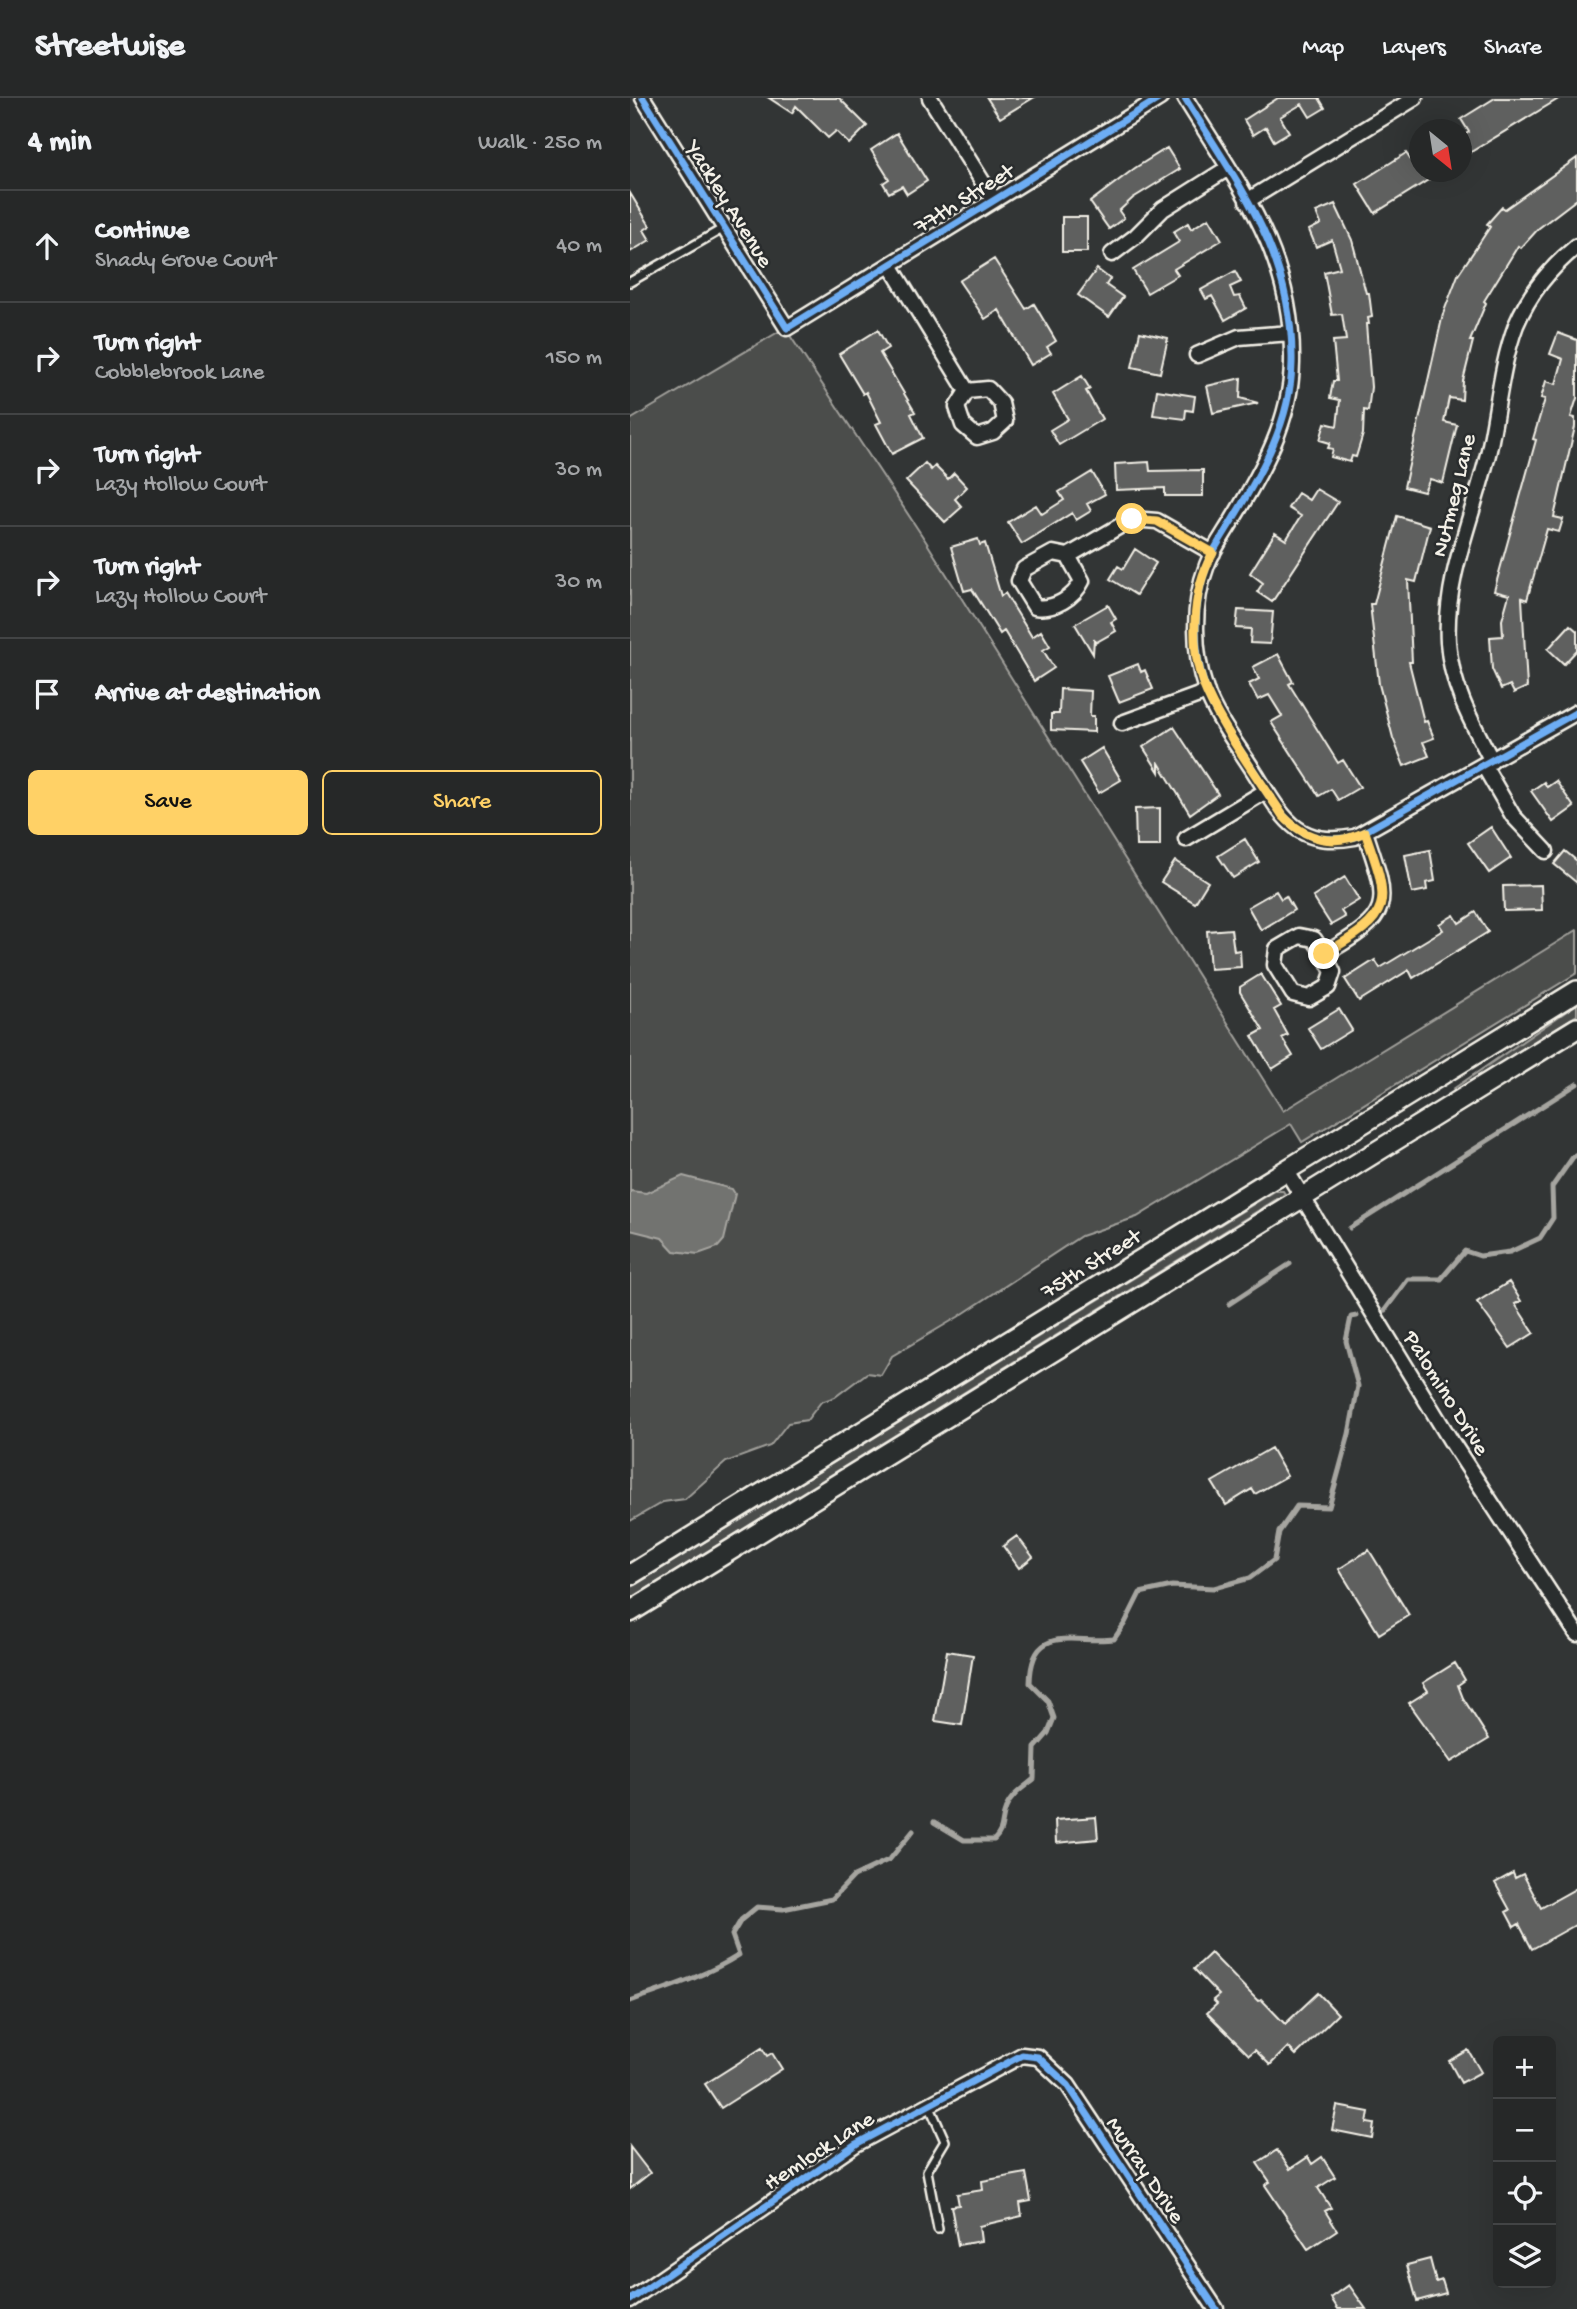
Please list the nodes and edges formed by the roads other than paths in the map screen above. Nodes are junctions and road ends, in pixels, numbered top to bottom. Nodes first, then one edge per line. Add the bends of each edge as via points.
1 (643, 98) edge
2 (930, 98) edge
3 (1160, 98) edge
4 (1185, 98) edge
5 (1415, 98) edge
6 (1228, 168) junction
7 (994, 200) junction
8 (1247, 201) junction
9 (724, 228) junction
10 (1577, 246) edge
11 (1112, 254) dead end
12 (890, 265) junction
13 (630, 282) edge
14 (787, 328) joint
15 (1291, 333) junction
16 (1198, 355) dead end
17 (967, 390) dead end
18 (1213, 553) junction
19 (1068, 556) junction
20 (1207, 692) junction
21 (1577, 712) edge
22 (1122, 723) dead end
23 (1488, 763) junction
24 (1266, 791) junction
25 (1365, 832) junction
26 (1186, 839) dead end
27 (1546, 851) dead end
28 (1324, 954) junction
29 (1577, 991) edge
30 (1577, 1028) edge
31 (1294, 1184) junction
32 (630, 1576) edge
33 (630, 1612) edge
34 (1577, 1634) edge
35 (1038, 2057) joint
36 (928, 2104) junction
37 (938, 2229) dead end
38 (630, 2300) edge
39 (1216, 2309) edge

1 - 9 street, Yackley Avenue
2 - 7 street
3 - 7 street, 77th Street
4 - 6 street
5 - 8 street
6 - 8 street
6 - 11 street via 1163,209
7 - 12 street, 77th Street
8 - 15 street via 1279,265
9 - 13 lane
9 - 14 street, Yackley Avenue
10 - 23 street, Nutmeg Lane via 1547,275 1517,323 1453,583 1448,618 1451,666
12 - 14 street, 77th Street
12 - 17 street
15 - 16 street via 1239,337
15 - 18 street via 1290,380 1277,435 1261,472
18 - 19 street via 1157,521 1141,518 1123,522
18 - 20 street via 1204,574 1196,623
19 - 19 street via 1052,553 1024,569 1019,581 1035,607 1048,609 1076,593 1082,581
20 - 22 street
20 - 24 street
21 - 23 street
23 - 25 street
23 - 27 street, Nutmeg Lane via 1513,816
24 - 25 street via 1296,830 1310,837 1334,841
24 - 26 street
25 - 28 street via 1381,879 1379,912 1365,929
28 - 28 street via 1314,939 1299,936 1277,949 1275,965 1293,994 1309,998 1328,986 1333,972
29 - 31 main road, 75th Street
30 - 31 main road, 75th Street
31 - 32 main road, 75th Street
31 - 33 main road, 75th Street
31 - 34 street, Palomino Drive via 1430,1407
35 - 36 street, Hemlock Lane via 1022,2055
35 - 39 street, Murray Drive via 1068,2085
36 - 37 lane via 945,2141 927,2171
36 - 38 street, Hemlock Lane via 856,2144

